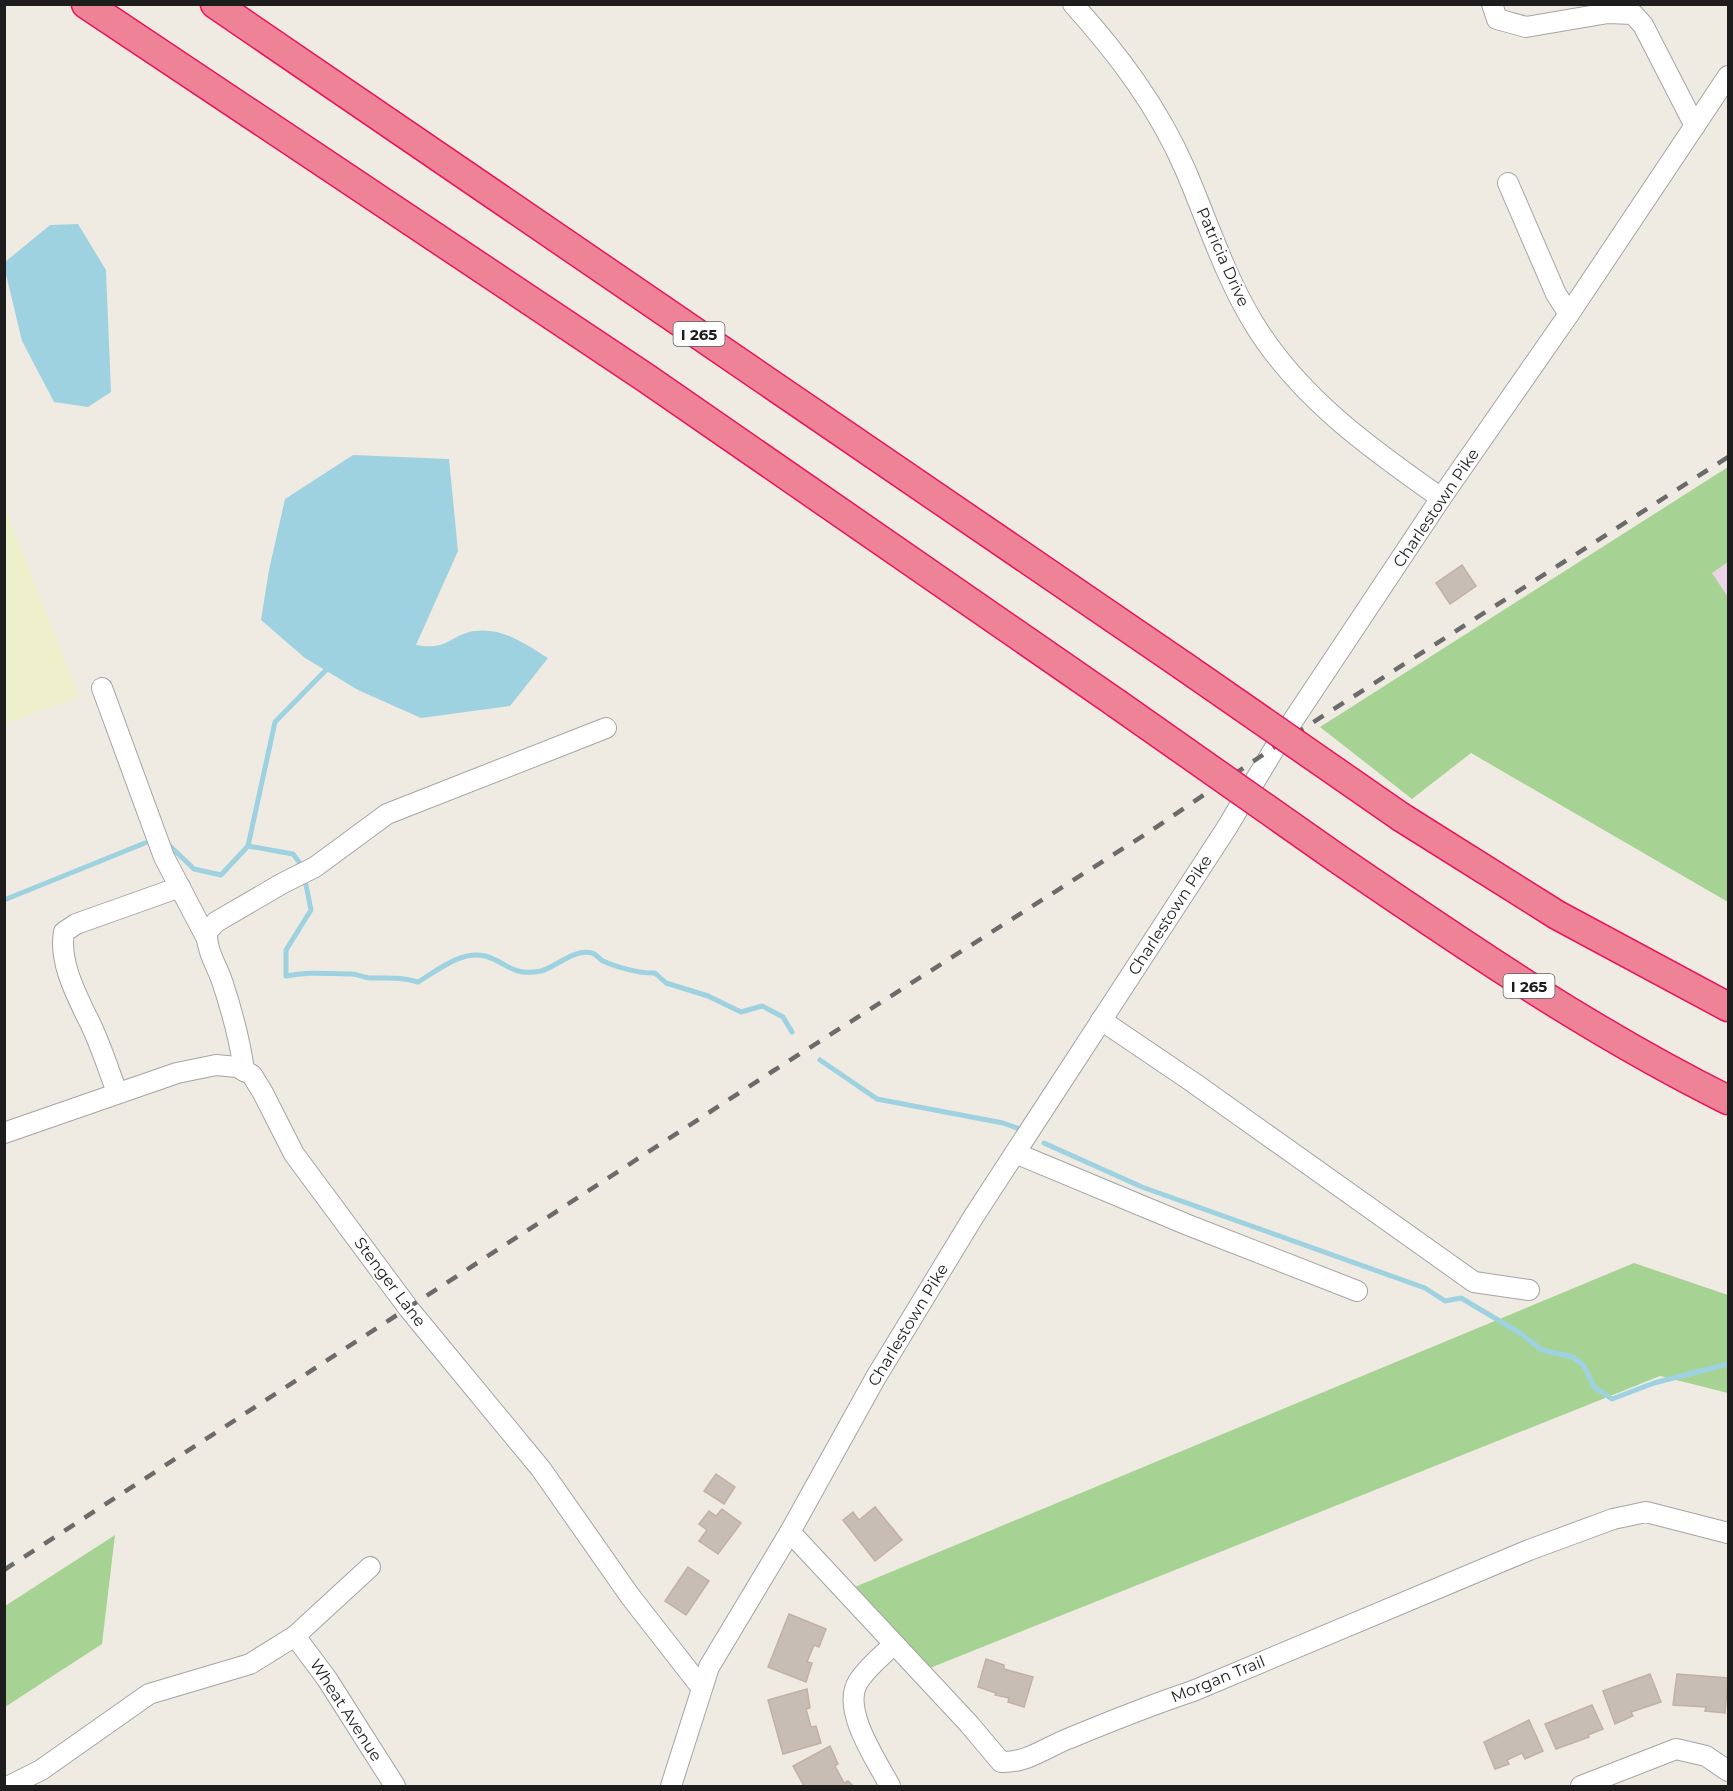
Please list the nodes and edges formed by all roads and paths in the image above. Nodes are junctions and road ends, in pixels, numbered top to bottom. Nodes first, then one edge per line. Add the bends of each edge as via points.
1 (86, 4) edge
2 (215, 4) edge
3 (1073, 4) edge
4 (1492, 4) edge
5 (1728, 76) edge
6 (1695, 126) junction
7 (1508, 183) dead end
8 (1569, 314) junction
9 (1441, 498) junction
10 (102, 688) dead end
11 (606, 728) dead end
12 (180, 887) junction
13 (207, 939) junction
14 (1728, 1007) edge
15 (1101, 1020) junction
16 (244, 1071) junction
17 (117, 1092) junction
18 (1728, 1100) edge
19 (4, 1133) edge
20 (1015, 1152) junction
21 (1357, 1290) dead end
22 (1528, 1290) dead end
23 (790, 1532) junction
24 (1728, 1533) edge
25 (370, 1566) dead end
26 (295, 1636) junction
27 (894, 1644) junction
28 (701, 1687) junction
29 (1728, 1771) edge
30 (45, 1778) edge
31 (9, 1786) edge
32 (395, 1786) edge
33 (670, 1786) edge
34 (890, 1786) edge
35 (1581, 1786) edge

1 - 18 highway, I 265, bridge via 646,378 1487,961
2 - 14 highway, I 265, bridge via 1401,817 1557,915
3 - 9 street, Patricia Drive via 1131,73 1158,118 1184,167 1233,285 1278,358 1359,440
4 - 6 street via 1497,19 1526,27 1608,13 1633,14 1643,25
5 - 6 street, Charlestown Pike
6 - 8 street, Charlestown Pike
7 - 8 street via 1556,294
8 - 9 street, Charlestown Pike
9 - 15 street, Charlestown Pike
10 - 12 street via 155,836
11 - 13 street via 387,814 315,867 216,922 207,932
12 - 13 street
12 - 17 street via 76,924 64,932 65,962 77,1001
13 - 16 street via 240,1039
15 - 20 street, Charlestown Pike
15 - 22 street via 1474,1282
16 - 17 street via 216,1065
16 - 28 street, Stenger Lane via 252,1075 301,1163 410,1309 541,1469 630,1596
17 - 19 street
20 - 21 street
20 - 23 street, Charlestown Pike via 876,1377
23 - 27 street, Morgan Trail
23 - 28 street, Charlestown Pike via 725,1638
24 - 27 street, Morgan Trail via 1646,1512 1613,1519 1071,1737 1019,1762 1001,1762
25 - 26 street
26 - 30 street via 250,1664 149,1694
26 - 32 street, Wheat Avenue
27 - 34 street via 856,1684 855,1712
28 - 33 street, Charlestown Pike
29 - 35 street via 1706,1756 1676,1749
30 - 31 street

